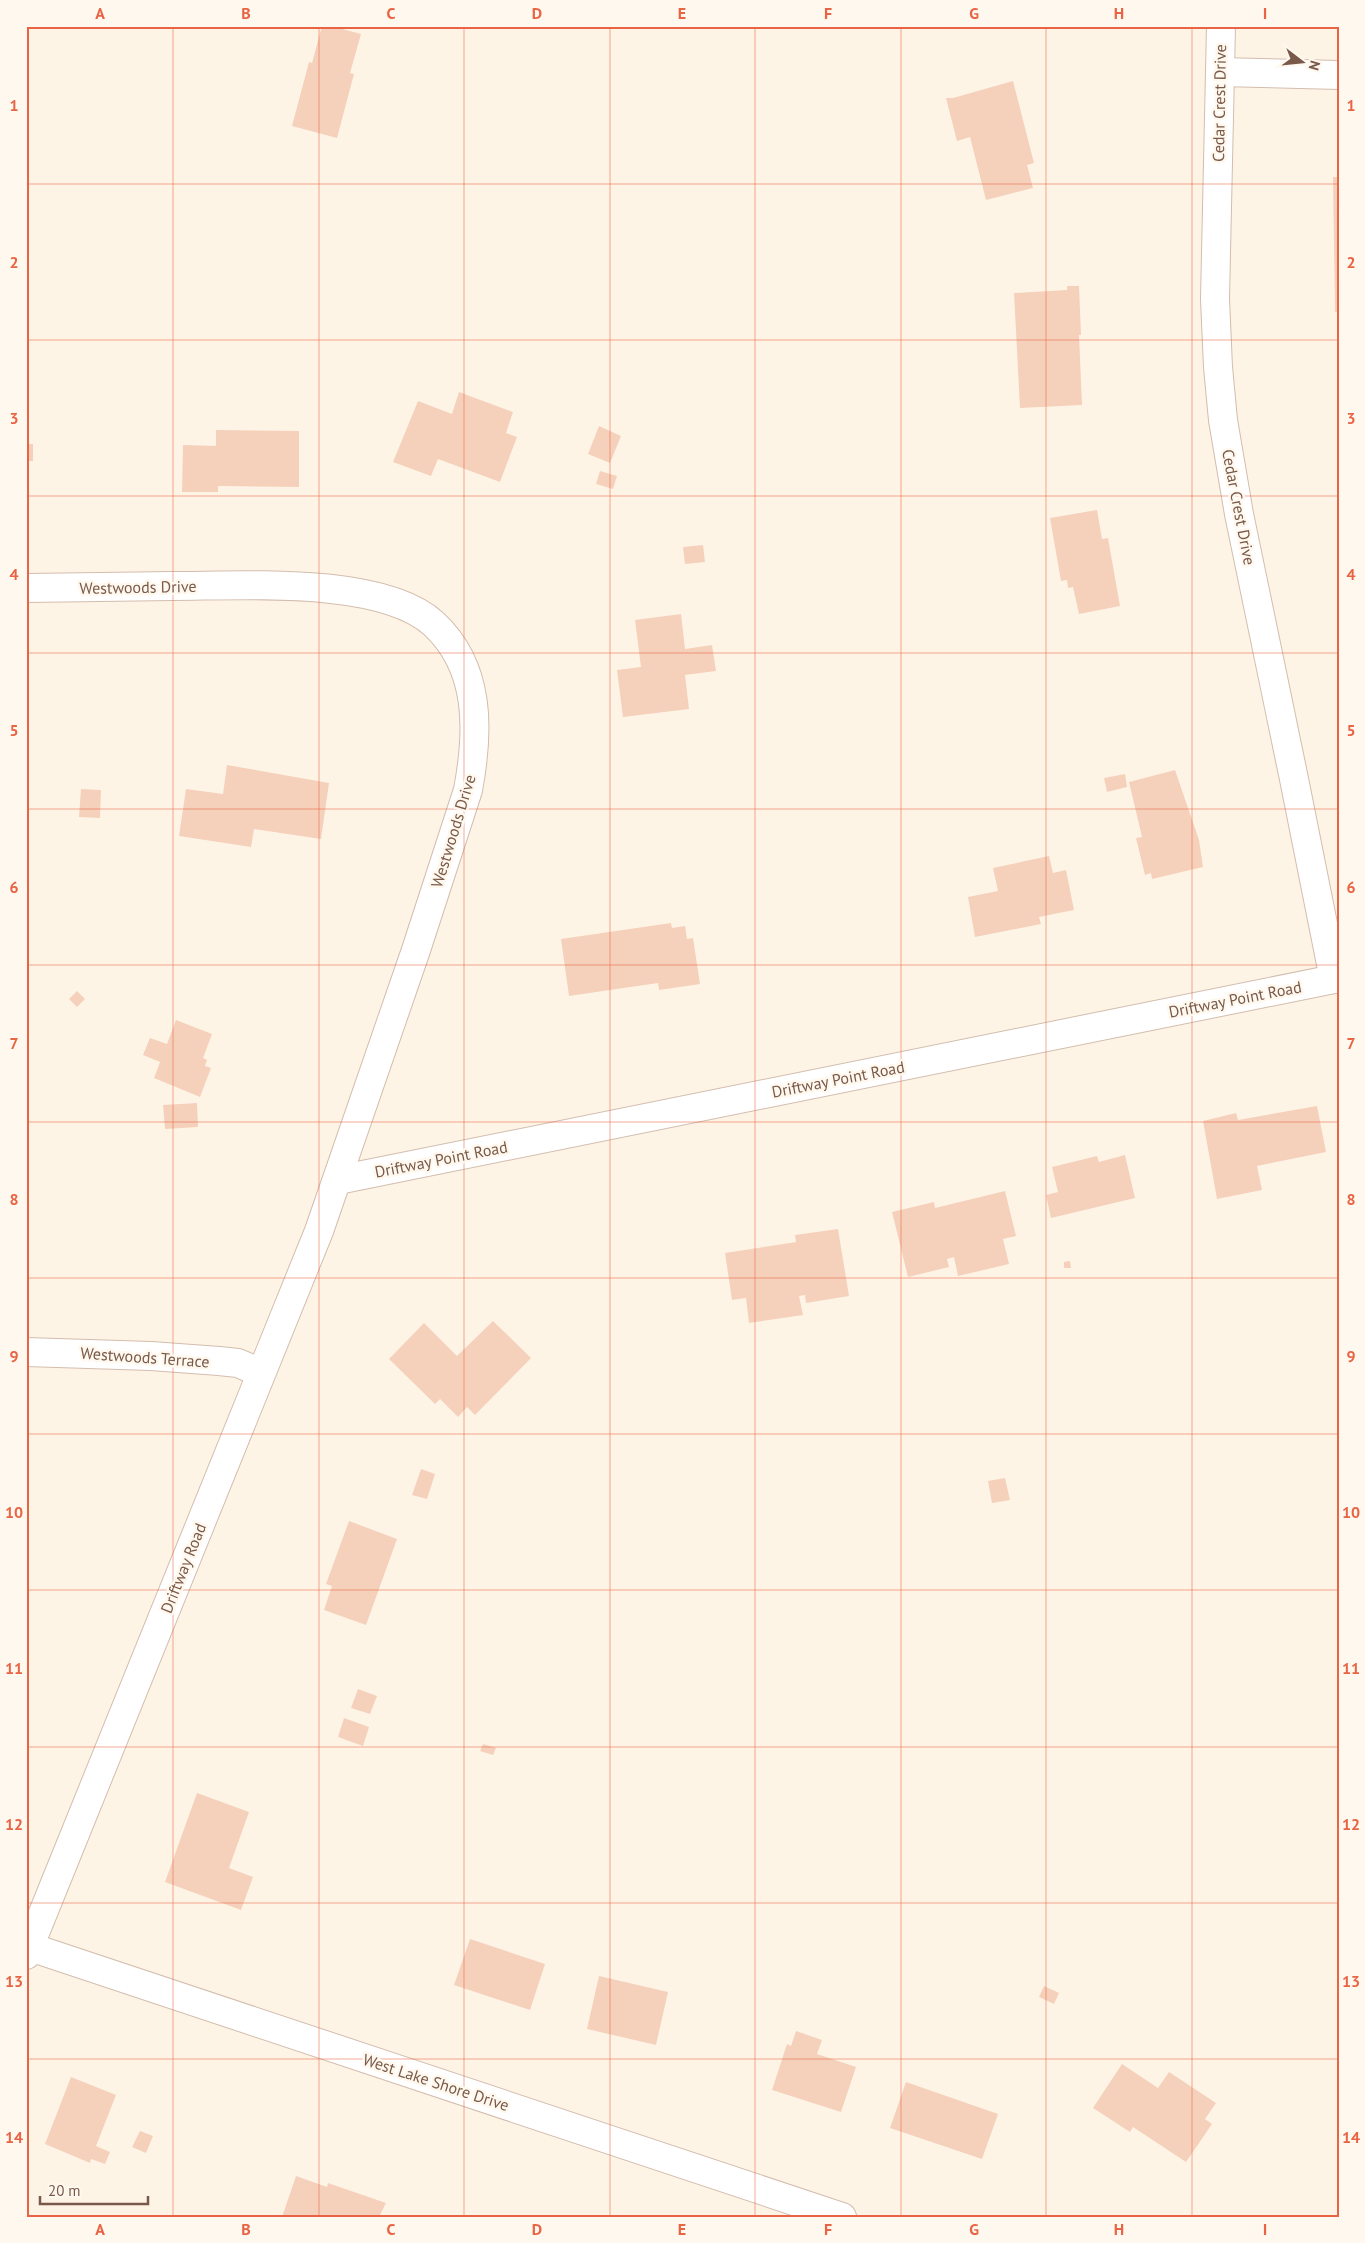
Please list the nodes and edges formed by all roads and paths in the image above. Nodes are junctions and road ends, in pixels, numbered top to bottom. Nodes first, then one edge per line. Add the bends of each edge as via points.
1 (1221, 26) edge
2 (1220, 72) junction
3 (1339, 75) edge
4 (26, 588) edge
5 (1336, 978) edge
6 (338, 1180) junction
7 (26, 1352) edge
8 (261, 1373) junction
9 (28, 1951) edge
10 (842, 2217) edge

1 - 2 street, Cedar Crest Drive
2 - 3 street
2 - 5 street, Cedar Crest Drive via 1216,299 1223,420 1239,514
4 - 6 street, Westwoods Drive via 248,586 360,593 386,599 433,623 460,657 470,680 475,719 474,756 468,790
5 - 6 street, Driftway Point Road
6 - 8 street, Driftway Road
7 - 8 street, Westwoods Terrace via 152,1356 238,1363
8 - 9 street, Driftway Road
9 - 10 street, West Lake Shore Drive

